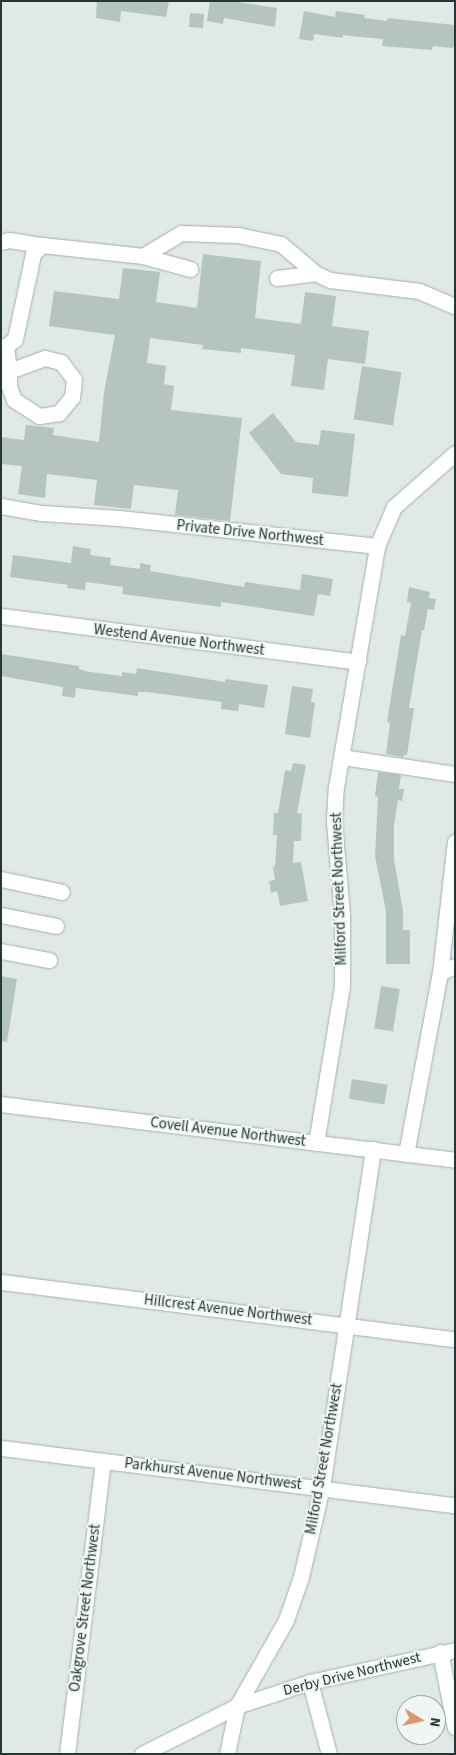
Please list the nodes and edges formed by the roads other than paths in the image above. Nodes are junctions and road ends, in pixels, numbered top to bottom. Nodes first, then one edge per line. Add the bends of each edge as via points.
1 (1, 242) edge
2 (42, 245) junction
3 (143, 256) junction
4 (190, 269) dead end
5 (315, 273) junction
6 (277, 278) dead end
7 (455, 306) edge
8 (3, 346) edge
9 (9, 371) junction
10 (455, 453) edge
11 (1, 506) edge
12 (376, 546) junction
13 (1, 616) edge
14 (358, 662) junction
15 (342, 757) junction
16 (455, 774) edge
17 (455, 842) edge
18 (1, 879) edge
19 (62, 892) dead end
20 (1, 915) edge
21 (56, 926) dead end
22 (1, 951) edge
23 (49, 960) dead end
24 (455, 966) edge
25 (447, 974) edge
26 (1, 1104) edge
27 (316, 1143) junction
28 (373, 1149) junction
29 (406, 1154) junction
30 (455, 1160) edge
31 (1, 1282) edge
32 (347, 1325) junction
33 (455, 1339) edge
34 (1, 1448) edge
35 (103, 1462) junction
36 (322, 1487) junction
37 (455, 1504) edge
38 (447, 1651) edge
39 (310, 1682) junction
40 (237, 1706) junction
41 (455, 1728) edge
42 (67, 1754) edge
43 (142, 1754) edge
44 (227, 1754) edge
45 (329, 1754) edge

1 - 2 street via 9,240
2 - 3 street
2 - 8 street via 33,254 15,338
3 - 4 street
3 - 5 street via 181,233 238,235 281,244
5 - 6 street
5 - 7 street via 330,280 419,291
8 - 9 street
9 - 9 street via 9,386 14,400 39,416 59,413 72,397 74,379 61,362 45,358
10 - 12 street via 394,508
11 - 12 street, Private Drive Northwest via 41,513 119,518
12 - 14 street, Milford Street Northwest
13 - 14 street, Westend Avenue Northwest
14 - 15 street, Milford Street Northwest
15 - 16 street
15 - 27 street, Milford Street Northwest via 334,821 342,915 342,986
17 - 25 street
18 - 19 street
20 - 21 street
22 - 23 street
24 - 25 street
25 - 29 street
26 - 27 street, Covell Avenue Northwest
27 - 28 street, Covell Avenue Northwest
28 - 29 street, Covell Avenue Northwest
28 - 32 street, Milford Street Northwest
29 - 30 street, Covell Avenue Northwest
31 - 32 street, Hillcrest Avenue Northwest
32 - 33 street, Hillcrest Avenue Northwest
32 - 36 street, Milford Street Northwest
34 - 35 street, Parkhurst Avenue Northwest
35 - 36 street, Parkhurst Avenue Northwest
35 - 42 street, Oakgrove Street Northwest
36 - 37 street, Parkhurst Avenue Northwest
36 - 40 street, Milford Street Northwest via 301,1577 286,1620
38 - 39 street, Derby Drive Northwest
38 - 41 street
39 - 40 street, Derby Drive Northwest
39 - 45 street
40 - 43 street, Derby Drive Northwest
40 - 44 street, Milford Street Northwest

